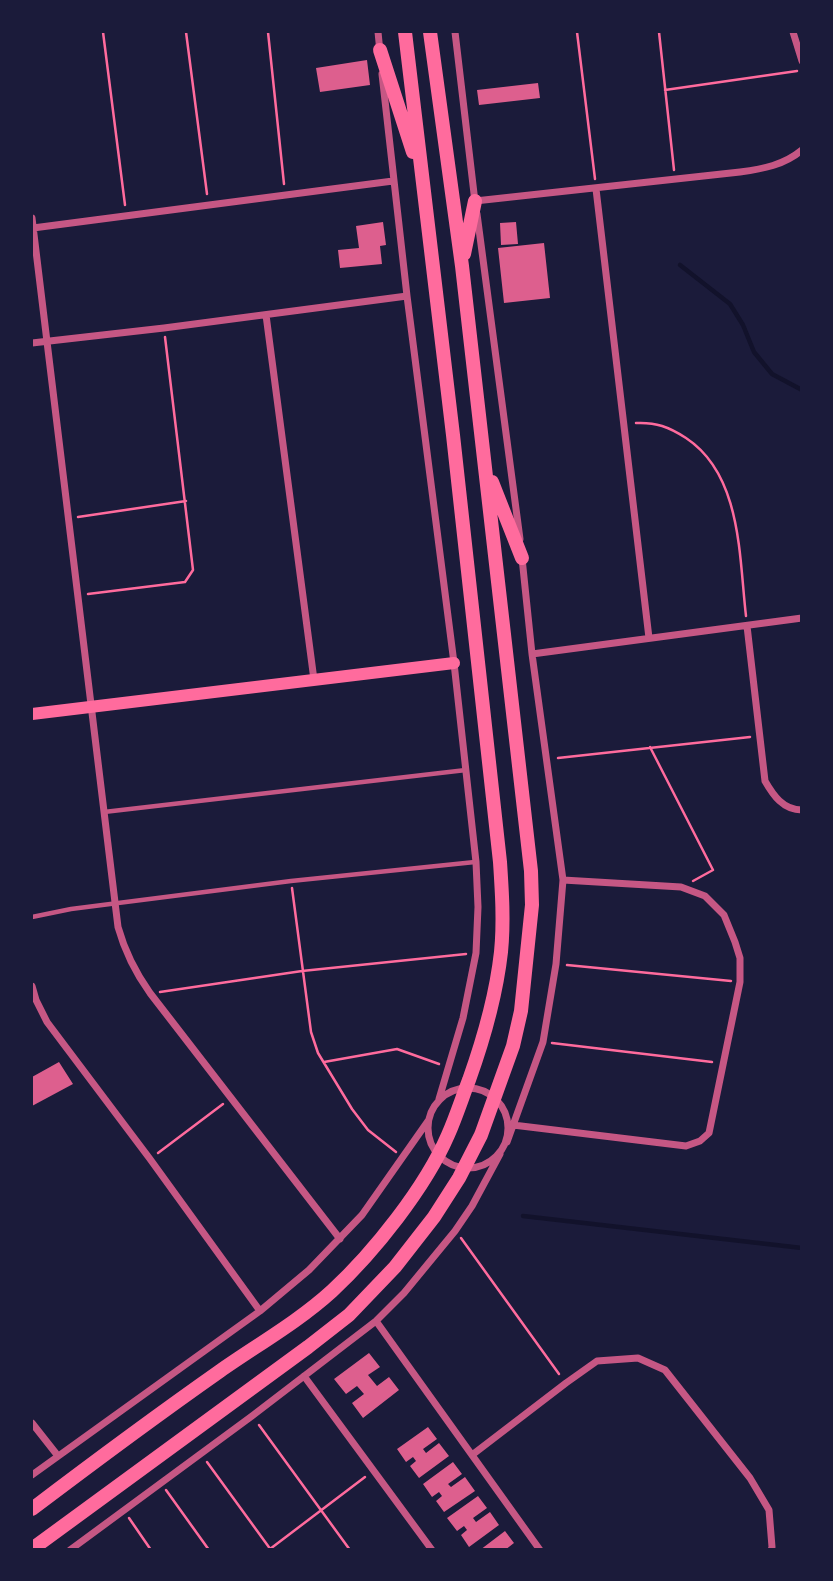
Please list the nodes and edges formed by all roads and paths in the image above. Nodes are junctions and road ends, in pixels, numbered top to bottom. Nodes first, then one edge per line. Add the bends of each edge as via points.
1 (103, 32) edge
2 (186, 32) edge
3 (268, 32) edge
4 (378, 32) edge
5 (405, 32) edge
6 (430, 32) edge
7 (455, 32) edge
8 (576, 32) edge
9 (659, 32) edge
10 (793, 32) edge
11 (380, 50) junction
12 (802, 61) edge
13 (802, 70) edge
14 (665, 90) junction
15 (802, 150) edge
16 (675, 180) junction
17 (393, 181) junction
18 (423, 184) junction
19 (596, 189) junction
20 (285, 194) junction
21 (475, 201) junction
22 (208, 205) junction
23 (126, 215) junction
24 (32, 218) edge
25 (33, 228) edge
26 (462, 266) junction
27 (407, 296) junction
28 (266, 316) junction
29 (164, 328) junction
30 (47, 341) junction
31 (32, 343) edge
32 (624, 424) junction
33 (485, 466) junction
34 (186, 501) junction
35 (68, 518) junction
36 (523, 558) junction
37 (77, 596) junction
38 (802, 618) edge
39 (747, 626) junction
40 (649, 638) junction
41 (532, 654) junction
42 (454, 663) junction
43 (314, 680) junction
44 (91, 707) junction
45 (32, 714) edge
46 (760, 736) junction
47 (650, 747) junction
48 (547, 759) junction
49 (467, 770) junction
50 (802, 810) edge
51 (104, 812) junction
52 (476, 862) junction
53 (563, 880) junction
54 (291, 881) junction
55 (681, 887) junction
56 (114, 903) junction
57 (32, 917) edge
58 (476, 953) junction
59 (556, 964) junction
60 (302, 971) junction
61 (740, 982) junction
62 (32, 986) edge
63 (150, 993) junction
64 (543, 1042) junction
65 (324, 1062) junction
66 (723, 1063) junction
67 (449, 1067) junction
68 (231, 1098) junction
69 (439, 1100) junction
70 (428, 1121) junction
71 (513, 1125) junction
72 (507, 1142) junction
73 (500, 1154) junction
74 (403, 1158) junction
75 (150, 1159) junction
76 (455, 1231) junction
77 (340, 1240) junction
78 (260, 1311) junction
79 (376, 1321) junction
80 (304, 1376) junction
81 (566, 1382) junction
82 (252, 1416) junction
83 (32, 1423) edge
84 (201, 1453) junction
85 (472, 1455) junction
86 (58, 1456) junction
87 (374, 1470) junction
88 (32, 1475) edge
89 (161, 1482) junction
90 (32, 1509) edge
91 (123, 1510) junction
92 (321, 1511) junction
93 (772, 1548) edge
94 (32, 1549) edge
95 (70, 1549) edge
96 (151, 1549) edge
97 (209, 1549) edge
98 (270, 1549) edge
99 (350, 1549) edge
100 (432, 1549) edge
101 (540, 1549) edge

1 - 23 path
2 - 22 path
3 - 20 path
4 - 11 street
5 - 18 highway
6 - 26 highway
7 - 21 street
8 - 19 path
9 - 14 path
10 - 12 street
11 - 17 street
11 - 18 highway
13 - 14 path
14 - 16 path
15 - 16 street via 793,158 760,169
16 - 19 street
17 - 20 street
17 - 27 street
18 - 90 highway via 503,902 501,951 482,1044 429,1172 373,1248 331,1291 282,1329
19 - 21 street
19 - 32 street
20 - 22 street
21 - 26 highway
21 - 36 street
22 - 23 street
23 - 25 street
24 - 25 street
25 - 30 street
26 - 33 highway
27 - 28 street
27 - 42 street
28 - 29 street
28 - 43 street
29 - 30 street
29 - 34 path
30 - 31 street
30 - 35 street
32 - 39 path via 650,422 673,430 712,463 735,517
32 - 40 street
33 - 36 highway
33 - 94 highway via 532,905 521,1011 481,1135 434,1217 396,1267 349,1315
34 - 35 path
34 - 37 path via 193,570 185,582
35 - 37 street
36 - 41 street
37 - 44 street
38 - 39 street
39 - 40 street
39 - 46 street
40 - 41 street
41 - 48 street
42 - 43 main road
42 - 49 street
43 - 44 main road
44 - 45 main road
44 - 51 street
46 - 47 path
46 - 50 street via 765,781 775,799
47 - 48 path
47 - 55 path via 713,870
48 - 53 street
49 - 51 lane
49 - 52 street
51 - 56 street
52 - 54 lane
52 - 58 street
53 - 55 street
53 - 59 street
54 - 56 lane
54 - 60 path
55 - 61 street via 705,896 724,915 740,958
56 - 57 lane
56 - 63 street via 125,951
58 - 60 path
58 - 67 street
59 - 61 path
59 - 64 street
60 - 63 path
60 - 65 path via 311,1032
61 - 66 street
62 - 75 street via 47,1022
63 - 68 street
64 - 66 path
64 - 71 street
65 - 67 path via 397,1049
65 - 74 path via 368,1130
66 - 71 street via 709,1133 687,1146
67 - 69 street
68 - 75 path
68 - 77 street
69 - 70 street
69 - 72 street via 463,1087 490,1094 506,1115
70 - 73 street via 431,1144 438,1155 457,1167 481,1167
70 - 74 street
71 - 72 street
72 - 73 street
73 - 76 street
74 - 77 street
75 - 78 street
76 - 79 street
76 - 81 path
77 - 78 street
78 - 86 street
79 - 80 street
79 - 85 street
80 - 82 street
80 - 87 street
81 - 85 street
81 - 93 street via 597,1361 638,1358 665,1370 750,1478 769,1510
82 - 84 street
82 - 92 path
83 - 86 street
84 - 89 street
84 - 98 path
85 - 101 street
86 - 88 street
87 - 92 path
87 - 100 street
89 - 91 street
89 - 97 path
91 - 95 street
91 - 96 path
92 - 98 path
92 - 99 path

